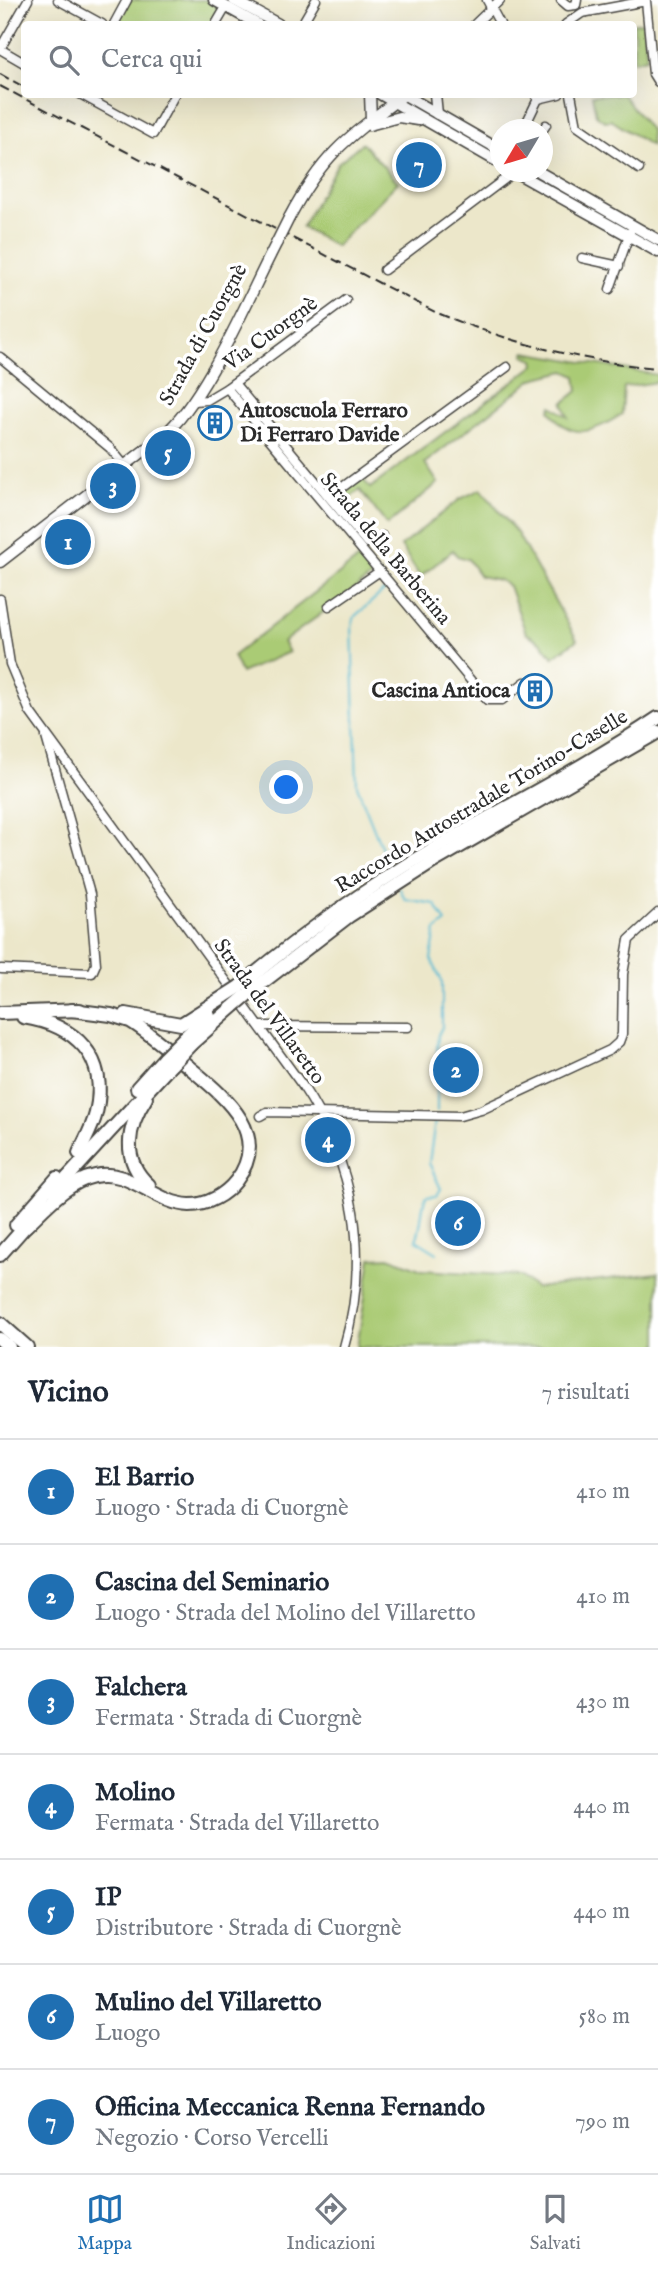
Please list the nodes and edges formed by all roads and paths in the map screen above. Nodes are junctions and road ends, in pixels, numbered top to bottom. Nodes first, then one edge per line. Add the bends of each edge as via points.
1 (28, 0) edge
2 (58, 0) edge
3 (127, 0) edge
4 (214, 0) edge
5 (316, 0) edge
6 (500, 0) edge
7 (561, 0) edge
8 (646, 1) edge
9 (575, 2) edge
10 (230, 3) edge
11 (489, 4) edge
12 (582, 13) junction
13 (96, 21) edge
14 (116, 21) edge
15 (218, 21) edge
16 (253, 21) edge
17 (271, 21) edge
18 (304, 21) edge
19 (477, 21) edge
20 (498, 21) edge
21 (570, 21) edge
22 (21, 61) edge
23 (658, 82) edge
24 (87, 98) edge
25 (174, 98) edge
26 (370, 98) edge
27 (386, 98) edge
28 (400, 98) edge
29 (408, 98) edge
30 (435, 98) edge
31 (536, 98) edge
32 (571, 98) edge
33 (394, 103) junction
34 (434, 119) junction
35 (527, 119) edge
36 (371, 120) junction
37 (362, 127) junction
38 (490, 145) edge
39 (490, 156) edge
40 (639, 169) dead end
41 (501, 182) edge
42 (534, 182) edge
43 (553, 182) edge
44 (631, 231) junction
45 (658, 240) edge
46 (658, 252) edge
47 (582, 258) dead end
48 (619, 266) junction
49 (384, 270) dead end
50 (610, 289) dead end
51 (346, 300) dead end
52 (0, 357) edge
53 (507, 367) dead end
54 (231, 385) junction
55 (201, 389) junction
56 (216, 395) junction
57 (194, 401) junction
58 (128, 464) junction
59 (329, 498) junction
60 (382, 536) dead end
61 (0, 562) edge
62 (380, 571) junction
63 (0, 599) edge
64 (329, 606) dead end
65 (525, 682) dead end
66 (658, 718) edge
67 (650, 733) edge
68 (46, 737) junction
69 (658, 913) edge
70 (1, 969) edge
71 (228, 1000) junction
72 (72, 1010) junction
73 (1, 1013) edge
74 (260, 1026) junction
75 (408, 1027) dead end
76 (168, 1064) junction
77 (321, 1115) junction
78 (260, 1116) dead end
79 (79, 1153) junction
80 (183, 1204) junction
81 (26, 1226) junction
82 (0, 1244) edge
83 (0, 1255) edge
84 (0, 1323) edge
85 (0, 1339) edge
86 (9, 1347) edge
87 (27, 1347) edge
88 (344, 1347) edge

1 - 22 street via 0,49
2 - 13 street
3 - 14 street
4 - 10 main road
5 - 18 street
6 - 11 street
7 - 9 street via 568,6
8 - 12 street
8 - 23 street via 653,74
9 - 12 street
10 - 15 street
10 - 16 main road
10 - 17 main road
11 - 19 street
11 - 20 street
12 - 21 street
24 - 25 street via 153,134
26 - 36 main road
27 - 33 main road
28 - 33 main road, Strada di Cuorgnè
29 - 34 main road
30 - 34 main road
31 - 35 street
32 - 40 street via 577,126
33 - 34 main road
33 - 36 main road, Strada di Cuorgnè
34 - 37 main road via 399,117
34 - 38 main road
34 - 39 main road
36 - 37 main road, Strada di Cuorgnè
37 - 55 main road, Strada di Cuorgnè, bridge via 317,169
41 - 49 street
42 - 44 main road
43 - 44 main road
44 - 45 main road
44 - 46 main road
44 - 48 street
47 - 48 street
48 - 50 street
51 - 54 street, Via Cuorgnè
52 - 58 street
53 - 59 street, Strada della Barberina
54 - 56 street, Via Cuorgnè
54 - 59 street, Strada della Barberina
54 - 62 street, Strada della Barberina
55 - 56 street, Via Cuorgnè
55 - 57 main road, Strada di Cuorgnè
56 - 57 street, Via Cuorgnè
57 - 58 main road, Strada di Cuorgnè via 174,427
58 - 61 main road, Strada di Cuorgnè
59 - 60 street, Strada della Barberina via 367,542
62 - 64 street
62 - 65 street, Strada della Barberina via 488,700 502,699
63 - 68 street, Strada del Villaretto via 10,664
66 - 67 highway, Raccordo Autostradale Torino-Caselle
67 - 71 highway, Raccordo Autostradale Torino-Caselle, bridge via 422,869
68 - 70 street, Strada del Villaretto via 90,894 96,964 92,973
68 - 74 street, Strada del Villaretto
69 - 77 street via 629,940 622,1034 610,1050 460,1116
71 - 72 highway via 181,1024 107,1009
71 - 76 highway, Raccordo Autostradale Torino-Caselle, bridge
72 - 73 highway
72 - 80 highway via 111,1014 140,1027 238,1113 247,1144 241,1173 215,1198
73 - 79 highway via 49,1021 66,1029 89,1053 99,1094 96,1116
74 - 75 street
74 - 77 street, Strada del Villaretto
76 - 79 highway, Raccordo Autostradale Torino-Caselle
76 - 80 highway via 139,1109 128,1152 141,1178 161,1195
76 - 81 highway, Raccordo Autostradale Torino-Caselle
77 - 78 street via 267,1112
77 - 88 street, Strada del Villaretto via 343,1166 356,1220 355,1304
79 - 82 highway, Raccordo Autostradale Torino-Caselle
80 - 81 highway via 155,1197 117,1176 96,1175 65,1190
81 - 83 highway, Raccordo Autostradale Torino-Caselle
84 - 87 highway
85 - 86 highway

